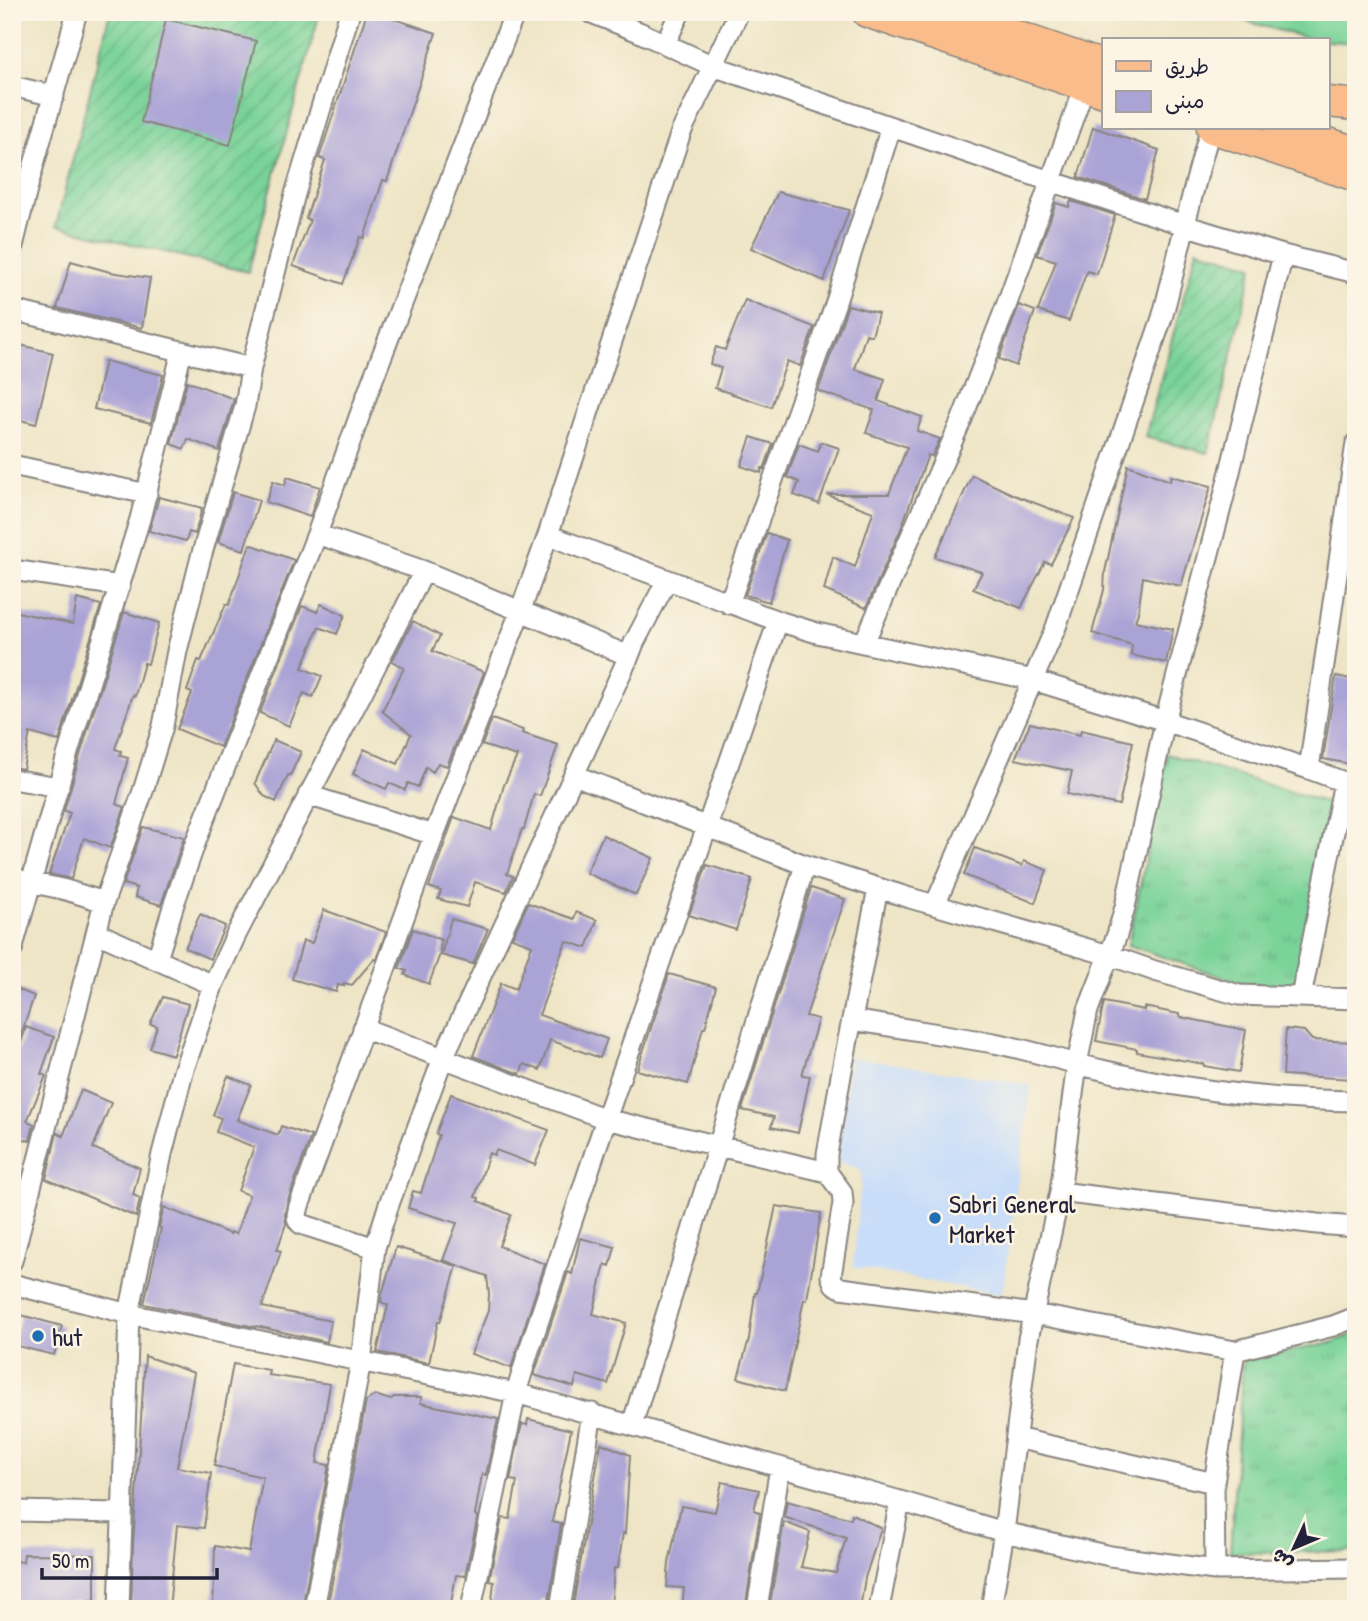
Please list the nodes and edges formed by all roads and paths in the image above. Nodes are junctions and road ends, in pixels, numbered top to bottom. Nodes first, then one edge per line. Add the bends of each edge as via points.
1 (78, 12) edge
2 (350, 12) edge
3 (515, 12) edge
4 (589, 12) edge
5 (680, 12) edge
6 (739, 12) edge
7 (867, 12) edge
8 (946, 12) edge
9 (665, 44) junction
10 (713, 66) junction
11 (1098, 81) edge
12 (12, 86) edge
13 (54, 96) junction
14 (1330, 103) edge
15 (1356, 105) edge
16 (1330, 124) edge
17 (1356, 125) edge
18 (891, 127) junction
19 (1211, 130) edge
20 (1218, 130) edge
21 (1287, 130) edge
22 (1356, 152) edge
23 (1356, 176) edge
24 (21, 181) edge
25 (1050, 181) junction
26 (1184, 225) junction
27 (12, 250) edge
28 (1283, 255) junction
29 (1356, 273) edge
30 (12, 310) edge
31 (182, 351) junction
32 (251, 368) junction
33 (1356, 443) edge
34 (12, 465) edge
35 (147, 494) junction
36 (317, 534) junction
37 (548, 536) junction
38 (12, 570) edge
39 (424, 571) junction
40 (667, 580) junction
41 (120, 586) junction
42 (729, 604) junction
43 (520, 612) junction
44 (778, 621) junction
45 (864, 643) junction
46 (629, 656) junction
47 (1033, 680) junction
48 (1166, 721) junction
49 (1309, 769) junction
50 (574, 775) junction
51 (12, 779) edge
52 (1350, 783) edge
53 (59, 787) junction
54 (308, 795) junction
55 (706, 825) junction
56 (434, 835) junction
57 (805, 865) junction
58 (22, 880) edge
59 (878, 888) junction
60 (104, 902) junction
61 (935, 905) junction
62 (97, 933) junction
63 (12, 950) edge
64 (1109, 956) junction
65 (157, 959) junction
66 (213, 985) junction
67 (1301, 997) junction
68 (1356, 999) edge
69 (852, 1020) junction
70 (363, 1028) junction
71 (443, 1058) junction
72 (1077, 1064) junction
73 (1356, 1101) edge
74 (606, 1119) junction
75 (718, 1145) junction
76 (827, 1171) junction
77 (1060, 1192) junction
78 (1356, 1227) edge
79 (375, 1248) junction
80 (12, 1261) edge
81 (12, 1284) edge
82 (129, 1314) junction
83 (1034, 1314) junction
84 (1356, 1317) edge
85 (1235, 1351) junction
86 (361, 1361) junction
87 (516, 1393) junction
88 (592, 1413) junction
89 (632, 1425) junction
90 (1016, 1438) junction
91 (780, 1467) junction
92 (1214, 1483) junction
93 (900, 1501) junction
94 (12, 1511) edge
95 (122, 1513) junction
96 (1004, 1532) junction
97 (1356, 1568) edge
98 (1214, 1570) junction
99 (119, 1609) edge
100 (314, 1609) edge
101 (471, 1609) edge
102 (560, 1609) edge
103 (757, 1609) edge
104 (879, 1609) edge
105 (991, 1609) edge

1 - 13 street
2 - 32 street via 295,194
3 - 36 street
4 - 9 street
5 - 9 street
6 - 10 street
7 - 11 main road
8 - 11 main road
9 - 10 street
10 - 18 street
10 - 37 street via 681,132
11 - 25 street
12 - 13 street
13 - 24 street
14 - 15 main road
16 - 17 main road
18 - 25 street
18 - 42 street via 836,302
19 - 26 street
20 - 23 main road
21 - 22 main road
24 - 27 street
25 - 26 street
25 - 45 street via 962,419
26 - 28 street
26 - 47 street via 1162,318 1056,627
28 - 29 street
28 - 48 street
30 - 31 street
31 - 32 street
31 - 35 street
32 - 60 street via 245,405 177,651 163,726
33 - 49 street
34 - 35 street
35 - 41 street
36 - 39 street
36 - 65 street via 196,841
37 - 40 street
37 - 43 street
38 - 41 street
39 - 43 street
39 - 54 street
40 - 42 street
40 - 46 street
41 - 53 street
42 - 44 street
43 - 46 street
43 - 56 street
44 - 45 street
44 - 55 street
45 - 47 street
46 - 50 street
47 - 48 street
47 - 61 street
48 - 49 street
48 - 64 street via 1125,907
49 - 52 street
50 - 55 street
50 - 71 street
51 - 53 street
52 - 67 street
53 - 58 street
54 - 56 street
54 - 66 street
55 - 57 street
55 - 74 street
56 - 70 street
57 - 59 street
57 - 75 street
58 - 60 street
58 - 63 street
59 - 61 street
59 - 69 street
60 - 62 street
61 - 64 street
62 - 65 street
62 - 80 street
64 - 67 street via 1239,995
64 - 72 street via 1088,1010
65 - 66 street
66 - 82 street via 177,1095
67 - 68 street
69 - 72 street via 995,1044
69 - 76 street
70 - 71 street
70 - 79 street via 297,1218 301,1224
71 - 74 street
71 - 79 street
72 - 73 street via 1205,1090
72 - 77 street
74 - 75 street
74 - 87 street
75 - 76 street
75 - 89 street
76 - 83 street via 842,1192 843,1203 831,1276 834,1284
77 - 78 street
77 - 83 street
79 - 86 street
81 - 82 street
82 - 86 street
82 - 95 street
83 - 85 street
83 - 90 street
84 - 85 street
85 - 92 street
86 - 87 street
86 - 100 street
87 - 88 street
87 - 101 street
88 - 89 street
88 - 102 street
89 - 91 street
90 - 92 street
90 - 96 street
91 - 93 street
91 - 103 street
92 - 98 street
93 - 96 street
93 - 104 street
94 - 95 street
95 - 99 street
96 - 98 street via 1110,1556
96 - 105 street
97 - 98 street

